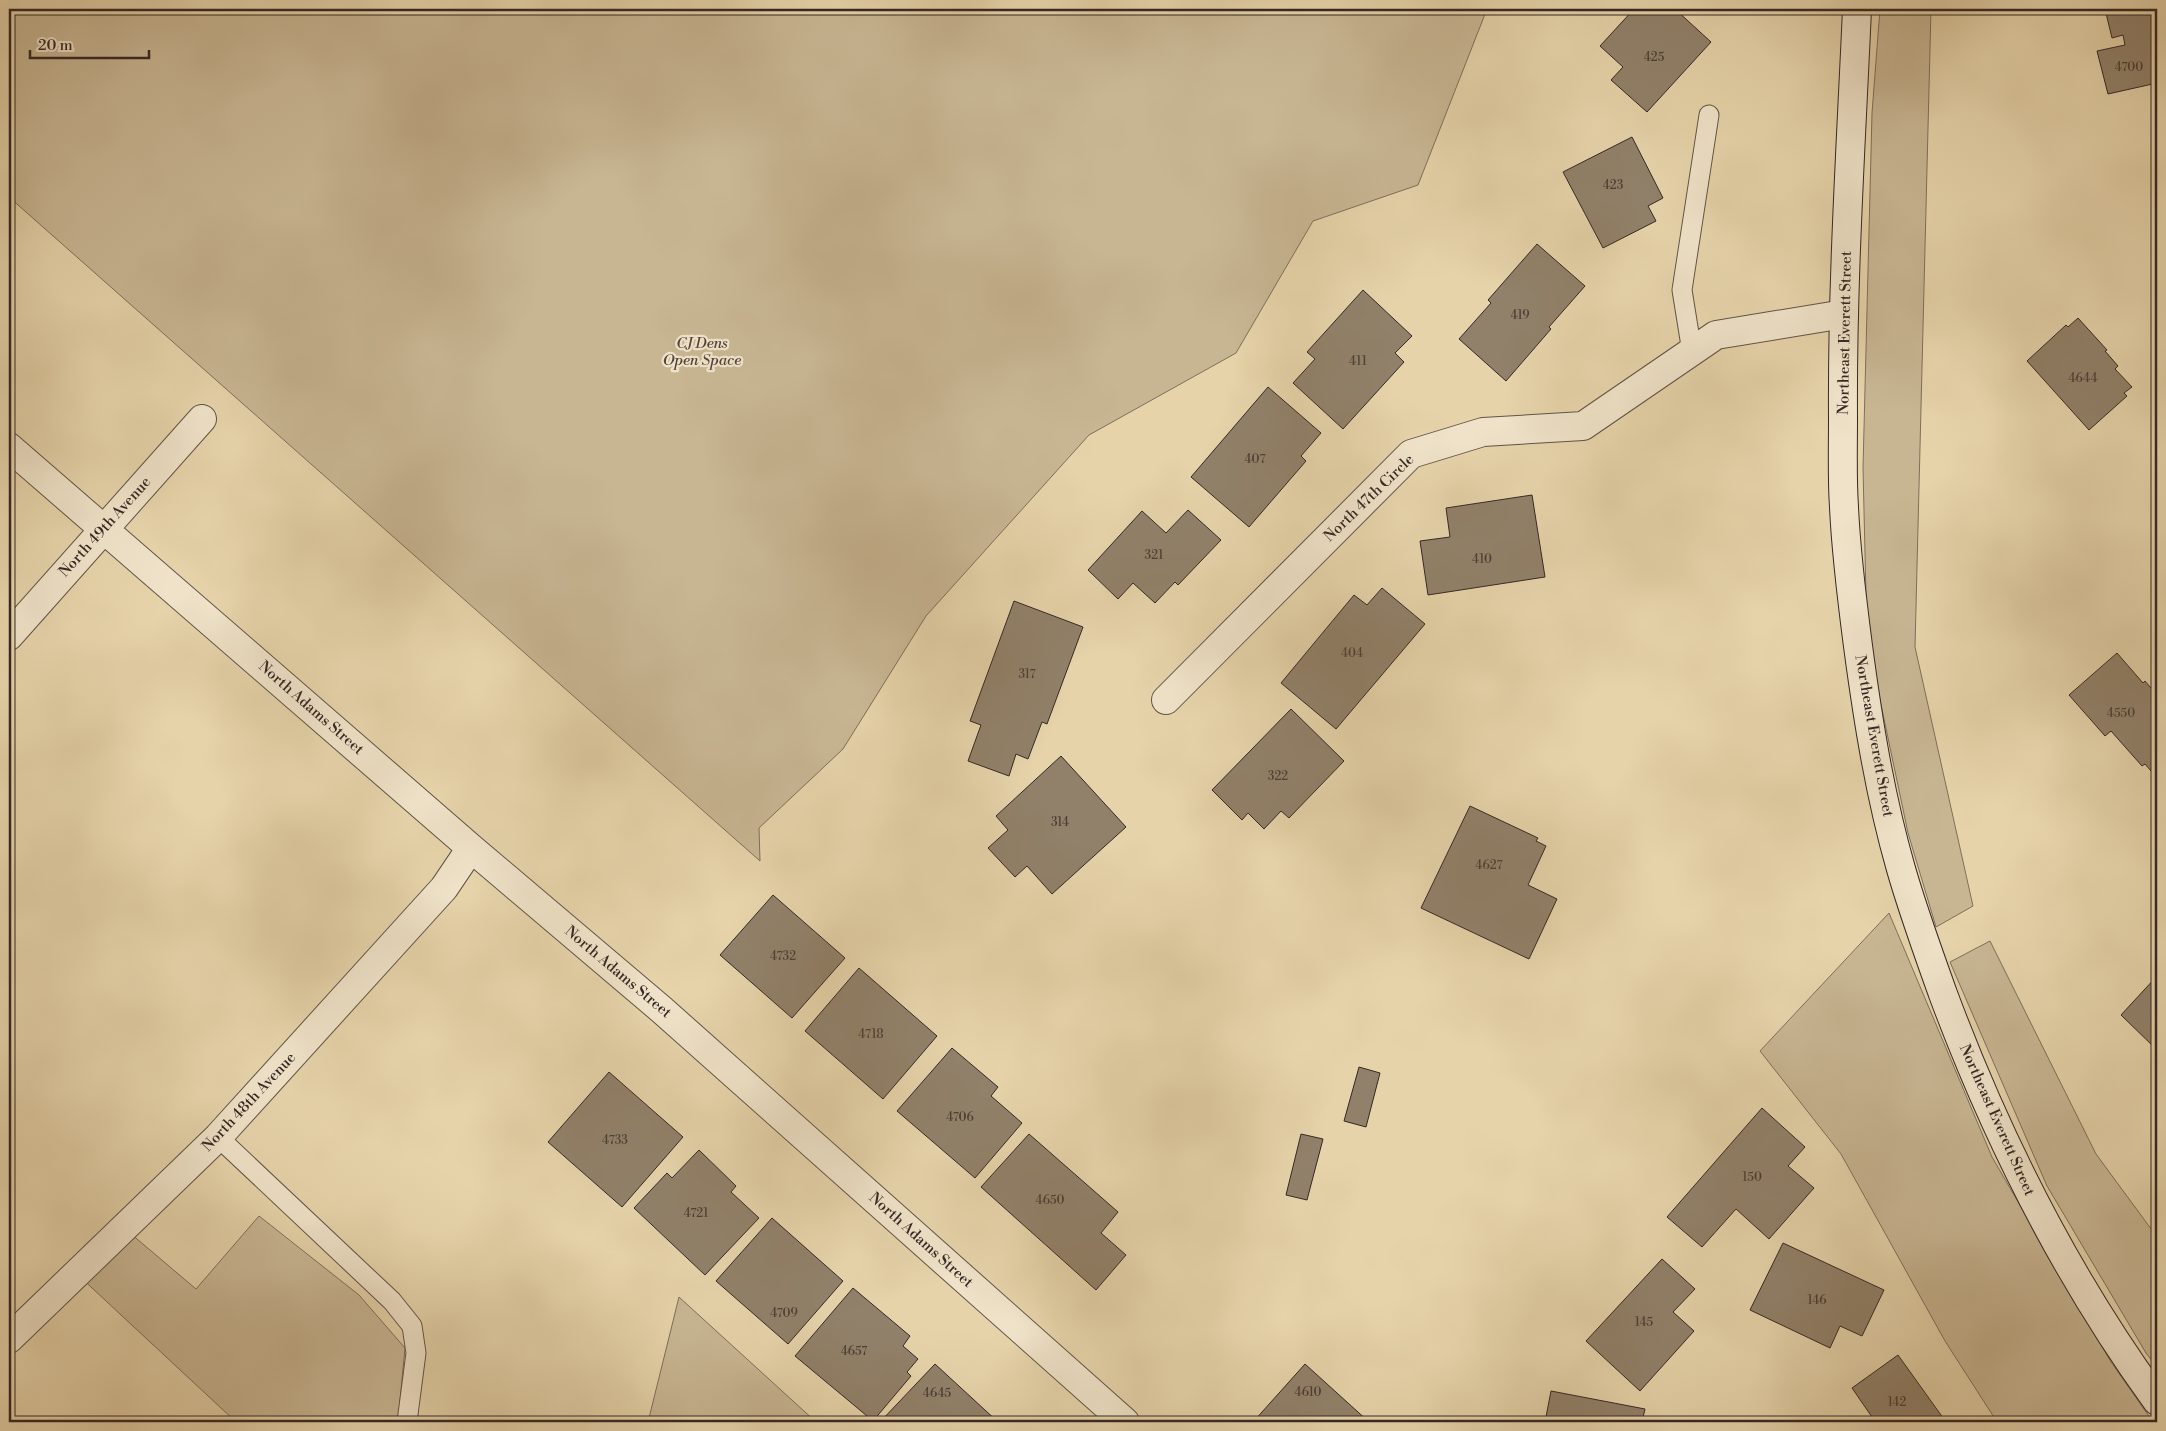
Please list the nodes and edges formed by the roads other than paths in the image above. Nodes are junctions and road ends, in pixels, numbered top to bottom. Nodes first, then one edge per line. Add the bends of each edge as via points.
1 (1856, 9) edge
2 (1709, 115) dead end
3 (1844, 314) junction
4 (1692, 352) junction
5 (202, 419) dead end
6 (9, 446) edge
7 (104, 528) junction
8 (9, 636) edge
9 (1166, 700) dead end
10 (472, 848) junction
11 (218, 1137) junction
12 (9, 1339) edge
13 (2157, 1401) edge
14 (407, 1422) edge
15 (1125, 1422) edge

1 - 3 street, Northeast Everett Street
2 - 4 lane via 1682,290
3 - 4 street, North 47th Circle via 1716,335
3 - 13 street, Northeast Everett Street via 1844,507 1853,607 1867,710 1900,867 1952,1016 2007,1148 2075,1277
4 - 9 street, North 47th Circle via 1583,426 1483,432 1412,454
5 - 7 street, North 49th Avenue
6 - 7 street, North Adams Street
7 - 8 street, North 49th Avenue
7 - 10 street, North Adams Street
10 - 11 street, North 48th Avenue via 444,888
10 - 15 street, North Adams Street via 662,1010
11 - 12 street, North 48th Avenue
11 - 14 lane via 392,1300 412,1326 416,1353

